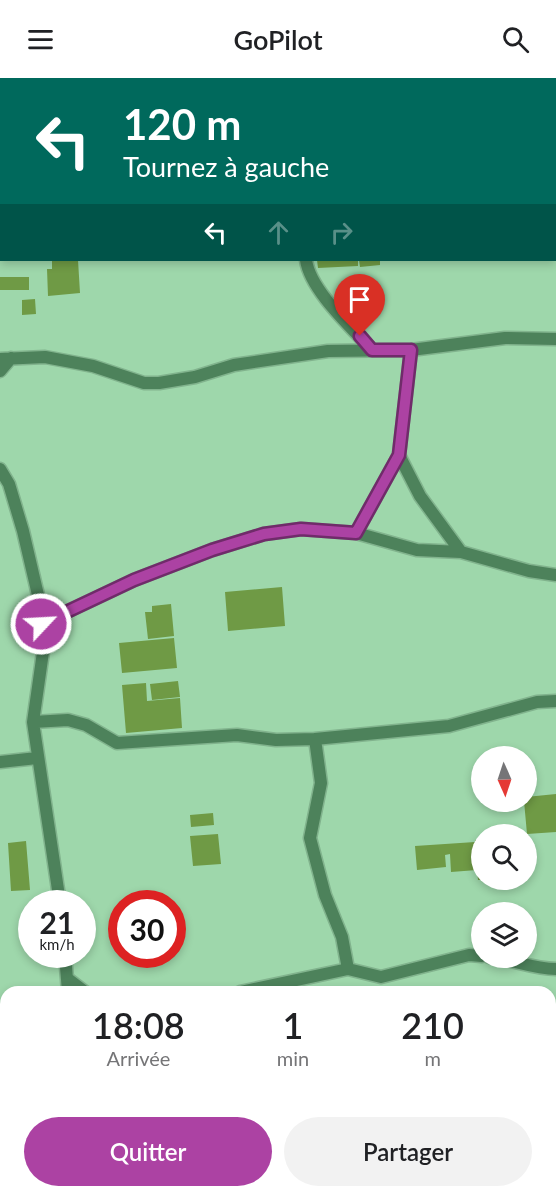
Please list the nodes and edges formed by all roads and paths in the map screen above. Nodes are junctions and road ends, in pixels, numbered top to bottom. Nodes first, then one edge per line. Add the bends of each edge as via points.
1 (306, 261) edge
2 (556, 339) edge
3 (372, 350) junction
4 (411, 350) junction
5 (5, 358) edge
6 (0, 371) edge
7 (399, 455) junction
8 (0, 469) edge
9 (356, 533) junction
10 (461, 552) junction
11 (556, 575) edge
12 (41, 624) junction
13 (556, 701) edge
14 (33, 722) junction
15 (315, 739) junction
16 (37, 758) junction
17 (0, 762) edge
18 (59, 890) edge
19 (471, 956) edge
20 (66, 968) edge
21 (535, 968) edge
22 (348, 969) junction
23 (556, 969) edge
24 (68, 985) edge
25 (268, 986) edge

1 - 3 street via 308,271 334,309
2 - 4 street via 504,338
3 - 4 street
3 - 5 street via 328,351 269,360 159,383 144,383 93,366 45,357
4 - 7 street
5 - 6 street
7 - 9 street
7 - 10 street via 420,496
8 - 12 street via 9,484 23,531
9 - 10 street via 417,550
9 - 12 street via 301,529 264,534 134,580
10 - 11 street
12 - 14 street via 44,645
13 - 15 street via 537,702 449,726
14 - 15 street via 68,720 86,725 117,743 237,735
14 - 16 street
15 - 22 street via 321,783 310,838 325,895 342,937
16 - 17 street
16 - 18 street
19 - 22 street via 381,977
20 - 24 street
21 - 23 street
22 - 25 street

